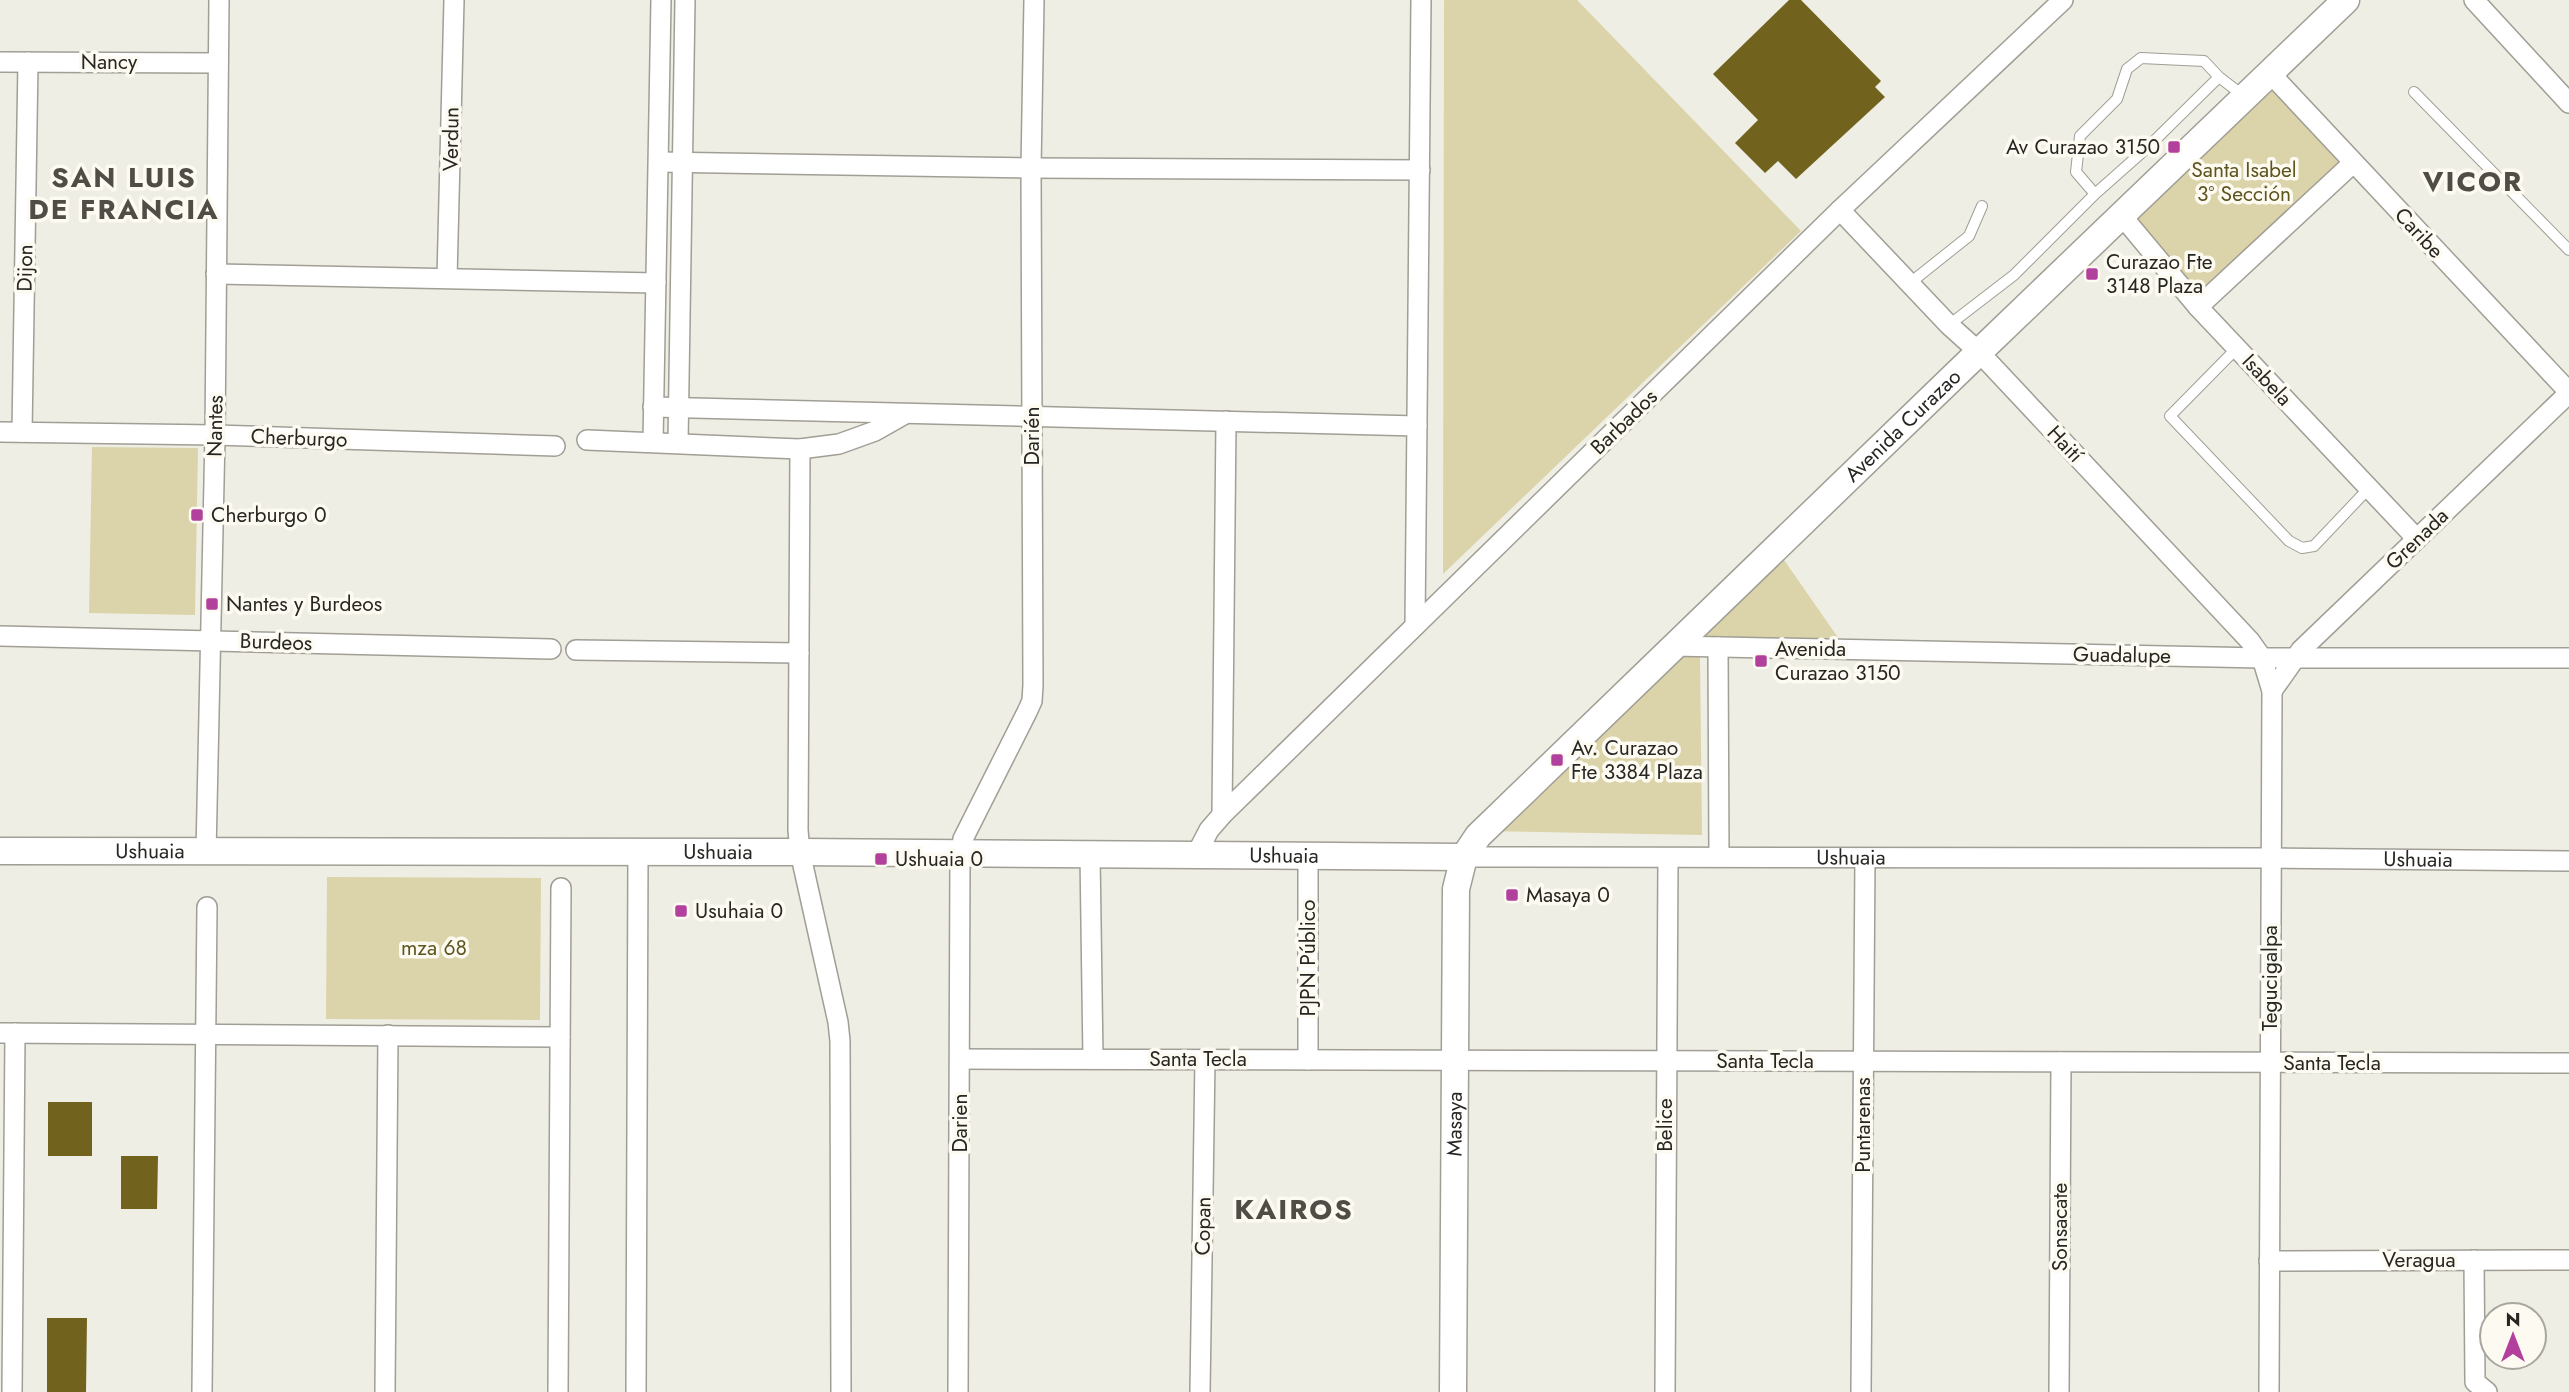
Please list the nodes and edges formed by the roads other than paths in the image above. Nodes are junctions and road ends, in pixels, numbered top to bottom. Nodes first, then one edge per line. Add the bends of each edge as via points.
1 (219, 0) edge
2 (454, 0) edge
3 (661, 0) edge
4 (685, 0) edge
5 (1034, 0) edge
6 (1421, 0) edge
7 (2063, 0) edge
8 (2346, 0) edge
9 (2474, 0) edge
10 (0, 62) edge
11 (28, 62) junction
12 (218, 63) junction
13 (2270, 73) junction
14 (2219, 77) junction
15 (2414, 92) dead end
16 (2245, 97) junction
17 (2569, 103) edge
18 (659, 162) junction
19 (682, 163) junction
20 (2353, 163) junction
21 (1031, 168) junction
22 (1419, 170) junction
23 (2095, 194) junction
24 (1982, 206) dead end
25 (1840, 210) junction
26 (2122, 216) junction
27 (2569, 250) edge
28 (216, 274) junction
29 (447, 278) junction
30 (656, 283) junction
31 (1910, 283) junction
32 (2199, 306) junction
33 (1949, 325) junction
34 (2237, 348) junction
35 (1979, 352) junction
36 (2569, 393) edge
37 (653, 407) junction
38 (678, 408) junction
39 (906, 413) junction
40 (1032, 416) junction
41 (1226, 421) junction
42 (1417, 426) junction
43 (0, 432) edge
44 (22, 432) junction
45 (215, 435) junction
46 (587, 440) dead end
47 (653, 442) junction
48 (678, 443) junction
49 (555, 446) dead end
50 (800, 449) junction
51 (2369, 488) junction
52 (2417, 539) junction
53 (1415, 626) junction
54 (0, 636) edge
55 (211, 640) junction
56 (1674, 646) junction
57 (1718, 647) junction
58 (551, 649) dead end
59 (576, 650) dead end
60 (799, 653) junction
61 (2294, 657) junction
62 (2262, 658) junction
63 (2569, 658) edge
64 (2272, 691) junction
65 (1222, 815) junction
66 (0, 851) edge
67 (638, 852) junction
68 (800, 852) junction
69 (206, 853) junction
70 (960, 855) junction
71 (1090, 855) junction
72 (1196, 855) junction
73 (1308, 856) junction
74 (1464, 858) junction
75 (1668, 858) junction
76 (1719, 858) junction
77 (1865, 858) junction
78 (2271, 858) junction
79 (2569, 861) edge
80 (561, 888) dead end
81 (206, 907) dead end
82 (7, 1033) edge
83 (205, 1034) junction
84 (388, 1035) junction
85 (560, 1037) junction
86 (960, 1059) junction
87 (1093, 1059) junction
88 (1205, 1059) junction
89 (1308, 1060) junction
90 (1453, 1060) junction
91 (1665, 1061) junction
92 (1864, 1061) junction
93 (2061, 1062) junction
94 (2270, 1062) junction
95 (2569, 1063) edge
96 (7, 1208) edge
97 (2474, 1260) junction
98 (2569, 1260) edge
99 (2269, 1261) junction
100 (8, 1386) edge
101 (2481, 1387) edge
102 (202, 1392) edge
103 (385, 1392) edge
104 (558, 1392) edge
105 (636, 1392) edge
106 (841, 1392) edge
107 (958, 1392) edge
108 (1200, 1392) edge
109 (1452, 1392) edge
110 (1665, 1392) edge
111 (1861, 1392) edge
112 (2059, 1392) edge
113 (2269, 1392) edge

1 - 12 street, Nantes
2 - 29 street, Verdun
3 - 18 street
4 - 19 street
5 - 21 street, Darién
6 - 22 street
7 - 25 street, Barbados
8 - 13 street, Avenida Curazao
9 - 17 street
10 - 11 street, Nancy
11 - 12 street, Nancy
11 - 44 street, Dijon
12 - 28 street, Nantes
13 - 16 street, Avenida Curazao
13 - 20 street, Caribe
14 - 16 lane
14 - 23 lane
14 - 23 lane via 2204,61 2141,58 2127,69 2117,99 2080,136 2077,172
15 - 27 lane
16 - 26 street, Avenida Curazao
18 - 19 street
18 - 30 street
19 - 21 street
19 - 38 street
20 - 32 street
20 - 36 street, Caribe
21 - 22 street
21 - 40 street, Darién
22 - 42 street
23 - 33 lane via 2014,275
24 - 31 lane via 1969,236
25 - 31 street, Haití
25 - 53 street, Barbados
26 - 32 street, Isabela
26 - 35 street, Avenida Curazao
28 - 29 street
28 - 45 street, Nantes
29 - 30 street
30 - 37 street
31 - 33 street, Haití
32 - 34 street, Isabela
33 - 35 street, Haití
34 - 51 street, Isabela
34 - 51 lane via 2170,416 2289,541 2302,548 2314,546
35 - 56 street, Avenida Curazao
35 - 62 street, Haití
36 - 52 street, Grenada
37 - 38 street
37 - 47 street
38 - 39 street
38 - 48 street
39 - 40 street
39 - 50 street via 851,440
40 - 41 street
40 - 70 street, Darién via 1032,701 963,839
41 - 42 street
41 - 65 street
42 - 53 street
43 - 44 street, Cherburgo
44 - 45 street, Cherburgo
45 - 49 street, Cherburgo
45 - 55 street, Nantes
46 - 47 street
47 - 48 street
48 - 50 street
50 - 60 street
51 - 52 street, Isabela
52 - 61 street, Grenada
53 - 65 street, Barbados
54 - 55 street, Burdeos
55 - 58 street, Burdeos
55 - 69 street, Nantes
56 - 57 street, Guadalupe
56 - 74 street, Avenida Curazao via 1478,836
57 - 62 street, Guadalupe
57 - 76 street
59 - 60 street
60 - 68 street
61 - 62 street, Guadalupe
61 - 63 street, Guadalupe
61 - 64 street, Grenada
62 - 64 street, Haití
64 - 78 street, Tegucigalpa
65 - 72 street, Barbados
66 - 69 street, Ushuaia
67 - 68 street, Ushuaia
67 - 69 street, Ushuaia
67 - 105 street
68 - 70 street, Ushuaia
68 - 106 street via 840,1041
70 - 71 street, Ushuaia
70 - 86 street, Darien
71 - 72 street, Ushuaia
71 - 87 street
72 - 73 street, Ushuaia
73 - 74 street, Ushuaia
73 - 89 street, PJPN Público
74 - 75 street, Ushuaia
74 - 90 street, Masaya via 1456,890
75 - 76 street, Ushuaia
75 - 91 street, Belice
76 - 77 street, Ushuaia
77 - 78 street, Ushuaia
77 - 92 street, Puntarenas
78 - 79 street, Ushuaia
78 - 94 street, Tegucigalpa
80 - 85 street
81 - 83 street
82 - 83 street
82 - 96 street
83 - 84 street
83 - 102 street
84 - 85 street
84 - 103 street
85 - 104 street
86 - 87 street, Santa Tecla
86 - 107 street, Darien
87 - 88 street, Santa Tecla
88 - 89 street, Santa Tecla
88 - 108 street, Copan
89 - 90 street, Santa Tecla
90 - 91 street, Santa Tecla
90 - 109 street, Masaya
91 - 92 street, Santa Tecla
91 - 110 street, Belice
92 - 93 street, Santa Tecla
92 - 111 street, Puntarenas
93 - 94 street, Santa Tecla
93 - 112 street, Sonsacate
94 - 95 street, Santa Tecla
94 - 99 street, Tegucigalpa
96 - 100 street
97 - 98 street, Veragua
97 - 99 street, Veragua
97 - 101 street
99 - 113 street, Tegucigalpa

